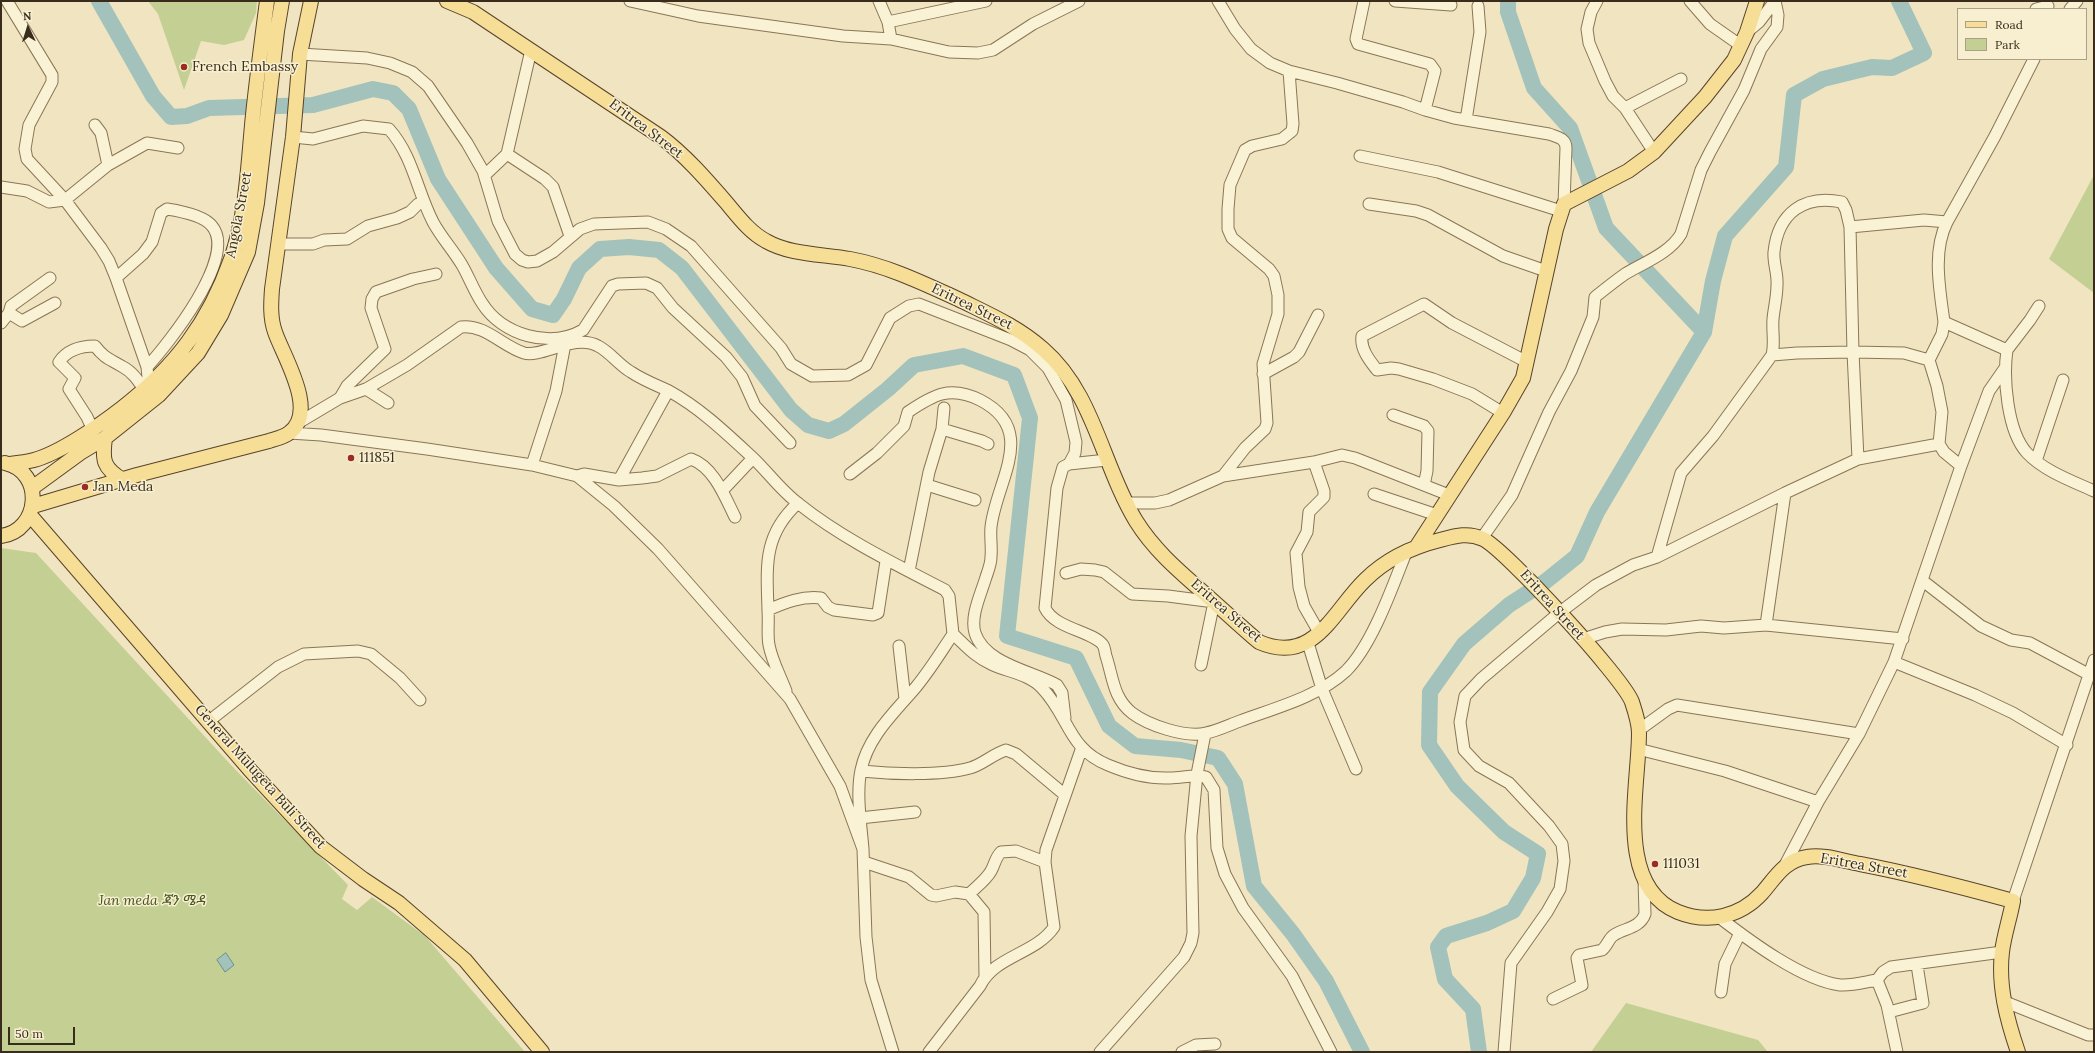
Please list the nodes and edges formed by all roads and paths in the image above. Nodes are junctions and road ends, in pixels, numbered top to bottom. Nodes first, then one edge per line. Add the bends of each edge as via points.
1 (7, 1) edge
2 (267, 1) edge
3 (282, 1) edge
4 (311, 1) edge
5 (447, 1) edge
6 (630, 1) edge
7 (880, 1) edge
8 (986, 1) edge
9 (1079, 1) edge
10 (1218, 1) edge
11 (1364, 1) edge
12 (1396, 1) edge
13 (1597, 1) edge
14 (1690, 1) edge
15 (1757, 1) edge
16 (1775, 1) edge
17 (1451, 5) dead end
18 (2049, 5) edge
19 (1478, 6) dead end
20 (2039, 8) edge
21 (888, 22) junction
22 (1747, 32) junction
23 (891, 39) junction
24 (1740, 45) junction
25 (531, 50) junction
26 (300, 54) junction
27 (2033, 60) edge
28 (1289, 72) junction
29 (1681, 79) dead end
30 (1625, 108) junction
31 (1424, 110) junction
32 (1466, 120) junction
33 (95, 125) dead end
34 (292, 136) junction
35 (178, 148) dead end
36 (1654, 152) junction
37 (507, 154) junction
38 (1360, 156) dead end
39 (108, 166) junction
40 (486, 174) dead end
41 (1, 187) edge
42 (65, 200) junction
43 (418, 204) dead end
44 (1369, 204) dead end
45 (1562, 207) junction
46 (1947, 222) junction
47 (1850, 227) junction
48 (570, 236) junction
49 (278, 244) junction
50 (1546, 271) junction
51 (436, 274) dead end
52 (50, 278) dead end
53 (116, 278) junction
54 (55, 303) dead end
55 (2039, 306) dead end
56 (9, 312) junction
57 (1318, 315) dead end
58 (1944, 322) junction
59 (1, 323) edge
60 (565, 344) junction
61 (2007, 350) junction
62 (1853, 352) junction
63 (1772, 355) junction
64 (1929, 360) junction
65 (1527, 362) junction
66 (147, 367) junction
67 (2005, 368) junction
68 (173, 371) junction
69 (1262, 374) junction
70 (2063, 380) dead end
71 (147, 389) junction
72 (366, 389) junction
73 (668, 391) junction
74 (340, 398) junction
75 (388, 402) dead end
76 (944, 408) dead end
77 (1503, 413) junction
78 (1393, 415) dead end
79 (92, 428) junction
80 (293, 428) junction
81 (942, 429) junction
82 (105, 438) junction
83 (790, 442) dead end
84 (988, 444) dead end
85 (1939, 444) junction
86 (1075, 453) junction
87 (753, 458) junction
88 (1858, 459) junction
89 (1107, 460) junction
90 (2036, 461) junction
91 (1084, 462) junction
92 (1314, 462) junction
93 (5, 463) edge
94 (1069, 464) junction
95 (532, 465) junction
96 (1961, 466) junction
97 (850, 474) dead end
98 (577, 476) junction
99 (1223, 476) junction
100 (123, 480) junction
101 (619, 480) junction
102 (927, 485) junction
103 (1424, 485) junction
104 (32, 488) junction
105 (722, 491) junction
106 (2094, 491) edge
107 (1785, 493) junction
108 (1374, 494) dead end
109 (1449, 495) junction
110 (975, 500) dead end
111 (1127, 503) junction
112 (798, 504) junction
113 (32, 511) junction
114 (1437, 515) junction
115 (735, 517) dead end
116 (1, 536) edge
117 (1482, 538) junction
118 (1412, 548) junction
119 (1656, 557) junction
120 (886, 561) junction
121 (909, 571) junction
122 (1066, 573) dead end
123 (1923, 581) junction
124 (1214, 602) junction
125 (768, 610) junction
126 (1559, 613) junction
127 (1766, 625) junction
128 (952, 634) junction
129 (1320, 634) junction
130 (1583, 639) junction
131 (1903, 639) junction
132 (1308, 643) junction
133 (899, 646) dead end
134 (2094, 660) edge
135 (1894, 662) junction
136 (1201, 665) dead end
137 (2088, 674) junction
138 (1322, 689) junction
139 (790, 699) junction
140 (905, 699) junction
141 (420, 700) dead end
142 (209, 722) junction
143 (1066, 725) junction
144 (1639, 730) junction
145 (1859, 734) junction
146 (1204, 737) junction
147 (2067, 745) junction
148 (1638, 749) junction
149 (1082, 750) junction
150 (1356, 769) dead end
151 (861, 771) junction
152 (1197, 774) junction
153 (1065, 795) junction
154 (1818, 802) junction
155 (915, 812) dead end
156 (860, 818) junction
157 (863, 849) junction
158 (864, 862) junction
159 (1045, 862) junction
160 (1785, 865) junction
161 (1644, 879) junction
162 (969, 894) junction
163 (2013, 901) junction
164 (1720, 918) junction
165 (1740, 933) junction
166 (2002, 952) junction
167 (1917, 964) junction
168 (984, 977) junction
169 (1877, 980) junction
170 (1722, 992) dead end
171 (1554, 999) dead end
172 (2003, 1001) junction
173 (1889, 1012) junction
174 (2094, 1035) edge
175 (1215, 1044) dead end
176 (1102, 1050) edge
177 (542, 1052) edge
178 (893, 1052) edge
179 (929, 1052) edge
180 (1115, 1052) edge
181 (1182, 1052) edge
182 (1331, 1052) edge
183 (1504, 1052) edge
184 (1897, 1052) edge
185 (2018, 1052) edge

1 - 42 street via 52,75 52,82 29,125 26,159
2 - 68 main road, Angola Street via 246,192 232,259 210,308
3 - 68 main road via 258,203 248,252 221,315 198,353
4 - 26 main road
5 - 25 main road, Eritrea Street via 473,12
6 - 23 street via 698,16 843,36
7 - 21 street
8 - 21 street
9 - 23 street via 1032,24 993,50 978,53 949,52
10 - 28 street via 1251,49 1270,63
11 - 31 street via 1356,39 1358,44 1433,67
12 - 17 street
13 - 30 street via 1587,29 1589,43 1605,81
14 - 24 street via 1710,24
15 - 22 main road
16 - 22 street via 1759,22
16 - 117 street via 1777,27 1761,49 1744,90 1701,170 1681,234 1668,247 1625,274 1595,297 1593,317 1571,371 1549,412 1512,495
18 - 20 street
19 - 32 street via 1479,37
21 - 23 street
22 - 24 main road
24 - 36 main road via 1734,60 1714,85
25 - 37 street
25 - 89 main road, Eritrea Street via 676,148 744,223 765,241 780,248 851,259 891,270 1002,319 1022,332 1044,350 1066,374 1082,397
26 - 34 main road
26 - 48 street via 367,58 390,63 412,72 428,86 483,171 498,221 515,254 528,262 537,261 554,252
27 - 46 street
28 - 31 street via 1337,82
28 - 69 street via 1292,131 1282,139 1245,150 1230,185 1228,229 1232,238 1269,268 1274,276 1279,306
29 - 30 street
30 - 36 street
31 - 32 street
32 - 45 street via 1549,134 1562,139 1566,143 1566,148
33 - 39 street via 101,133
34 - 49 main road
34 - 83 street via 313,139 363,126 389,130 405,150 433,222 462,265 482,304 499,321 529,338 550,340 583,330 612,286 646,283 657,288 673,308 726,357 742,377 755,406
35 - 39 street via 146,143
36 - 45 main road via 1638,165
37 - 40 street
37 - 48 street via 545,179 552,187
38 - 45 street via 1438,172
39 - 42 street
41 - 42 street via 27,190 49,202
42 - 53 street via 101,248
43 - 49 street via 410,212 368,226 347,239 324,240 313,244
44 - 50 street via 1428,215 1503,256
45 - 50 main road
46 - 47 street via 1924,220
46 - 58 street via 1939,246 1939,285
47 - 62 street
47 - 63 street via 1842,202 1827,199 1797,208 1784,219 1774,252 1777,284 1773,321 1775,342
48 - 86 street via 594,224 648,222 666,229 691,246 781,348 791,364 812,376 848,376 866,364 890,318 909,306 919,304 1011,340 1030,350 1048,368 1066,400 1076,442
49 - 80 main road via 271,313 274,330 295,378 300,399
50 - 65 main road
51 - 74 street via 376,292 372,298 371,308 385,348 346,386
52 - 56 street via 11,306
53 - 66 street
53 - 66 street via 144,254 152,242 161,213 167,209 186,212 212,225 217,234 219,245 212,268 195,304
54 - 56 street via 22,321
55 - 61 street
56 - 59 street
57 - 69 street via 1294,357
58 - 61 street
58 - 64 street via 1942,334
60 - 72 street via 525,353 492,335 469,326 461,327
60 - 73 street via 587,342 598,346 630,372 649,384
60 - 95 street via 556,391
61 - 67 street
62 - 63 street via 1797,352
62 - 64 street via 1904,353
62 - 88 street
63 - 119 street via 1713,436 1681,473
64 - 85 street via 1942,412
65 - 77 main road via 1516,392
65 - 77 street via 1452,323 1424,304 1362,336 1368,359 1377,370 1399,369 1433,379 1472,394
66 - 71 street
67 - 90 street via 2013,424 2019,442
67 - 96 street via 1990,391
68 - 71 main road, Angola Street
68 - 82 main road via 159,395
69 - 99 street via 1267,423 1265,429 1245,448
70 - 90 street
71 - 79 main road, Angola Street via 111,417
71 - 79 street via 124,367 104,357 95,346 85,346 63,356 59,362 75,378 69,389
72 - 74 street
72 - 75 street
73 - 87 street via 706,417
73 - 101 street
74 - 80 street
76 - 81 street
77 - 109 main road
78 - 103 street via 1424,426 1428,430
79 - 93 main road, Angola Street via 43,456
80 - 95 street via 321,435
80 - 100 main road via 269,441
81 - 84 street
81 - 102 street
82 - 100 main road via 103,457 106,465
82 - 104 main road
85 - 88 street
85 - 96 street via 1944,452
86 - 91 street
86 - 94 street
87 - 105 street
87 - 112 street
88 - 107 street
89 - 91 street
89 - 111 main road, Eritrea Street
90 - 106 street
91 - 94 street
92 - 99 street
92 - 103 street via 1342,455
92 - 129 street via 1324,497 1309,512 1307,532 1296,553 1296,571 1304,606
93 - 104 main road via 23,474
94 - 146 street via 1063,467 1057,488 1045,608 1048,614 1062,623 1103,645 1112,673 1113,687 1118,698 1131,712 1163,729
95 - 98 street
96 - 123 street
97 - 143 street via 877,453 904,426 908,412 934,396 952,392 967,394 990,405 1003,417 1010,432 1011,455 991,527 992,556 974,620 975,634 984,649 994,656 1057,685 1062,693
98 - 101 street via 584,474
98 - 139 street via 614,506 658,549
99 - 111 street via 1169,500
100 - 113 main road
101 - 105 street via 657,476 691,459 708,470
102 - 110 street
102 - 121 street
103 - 109 street
104 - 113 main road
105 - 115 street
107 - 119 street
107 - 127 street
108 - 114 street
109 - 114 main road
111 - 124 main road, Eritrea Street via 1143,531 1167,560
112 - 120 street
112 - 125 street via 788,512 769,547 766,570
113 - 116 main road via 16,531
113 - 142 main road, General Mulugeta Buli Street
114 - 118 main road
117 - 118 main road, Eritrea Street via 1459,535
117 - 126 main road, Eritrea Street via 1517,566
118 - 129 main road, Eritrea Street via 1365,580
118 - 138 street via 1385,606 1356,657 1346,671
119 - 126 street via 1633,565 1596,585
120 - 121 street
120 - 125 street via 878,613 834,610 821,598 811,597 787,602
121 - 128 street via 945,590 949,596
122 - 124 street via 1081,569 1095,570 1104,572 1132,594
123 - 131 street
123 - 137 street via 1981,626 2011,640 2030,643
124 - 132 main road, Eritrea Street via 1259,642 1270,647 1286,649
124 - 136 street
125 - 139 street via 769,644 774,663
126 - 130 main road, Eritrea Street
126 - 183 street via 1481,679 1465,696 1460,722 1464,750 1479,766 1509,783 1562,844 1564,861 1560,889 1511,963
127 - 130 street via 1724,628 1701,626 1666,630 1622,629
127 - 131 street
128 - 140 street
128 - 143 street via 976,656 1042,687 1054,702
129 - 132 main road, Eritrea Street
130 - 144 main road, Eritrea Street via 1629,694
131 - 135 street
132 - 138 street
133 - 140 street
134 - 137 street
135 - 145 street
135 - 147 street via 2013,713
137 - 147 street
138 - 146 street
138 - 150 street
139 - 157 street via 840,786
140 - 151 street via 891,714 868,748
141 - 142 street via 400,678 371,654 358,651 304,654 278,667
142 - 177 main road, General Mulugeta Buli Street via 321,847 362,880 399,903 465,960
143 - 149 street
144 - 145 street via 1677,705
144 - 148 main road, Eritrea Street
145 - 154 street
146 - 152 street
147 - 163 street
148 - 154 street via 1725,771
148 - 161 main road, Eritrea Street via 1634,835
149 - 152 street via 1108,766 1152,778
149 - 153 street
151 - 153 street via 879,773 971,768 1006,750 1016,754
151 - 156 street
152 - 176 street via 1191,836 1191,943 1184,957
152 - 182 street via 1206,777 1214,790 1217,848 1225,874 1243,908 1292,976
153 - 159 street via 1046,850
154 - 160 street
155 - 156 street
156 - 157 street
157 - 158 street
158 - 162 street via 909,877 936,896 955,892
158 - 178 street via 866,937 871,980
159 - 162 street via 1016,851 1001,852 995,858 992,870
159 - 168 street via 1054,927 1027,950 1000,964
160 - 163 main road, Eritrea Street via 1807,857 1822,856 1909,873
160 - 164 main road, Eritrea Street via 1753,902
161 - 164 main road, Eritrea Street via 1663,904 1676,912 1707,919
161 - 171 street via 1643,919 1632,927 1612,935 1602,950 1579,955 1577,958 1582,985
162 - 168 street via 984,912
163 - 166 main road
164 - 165 street
165 - 169 street via 1808,974 1840,985
165 - 170 street via 1725,964
166 - 167 street
166 - 172 main road
167 - 169 street via 1891,967
167 - 173 street via 1923,1003
168 - 179 street via 980,986
169 - 173 street
172 - 174 street via 2088,1035
172 - 185 main road
173 - 184 street
175 - 181 street via 1196,1045
176 - 180 street

